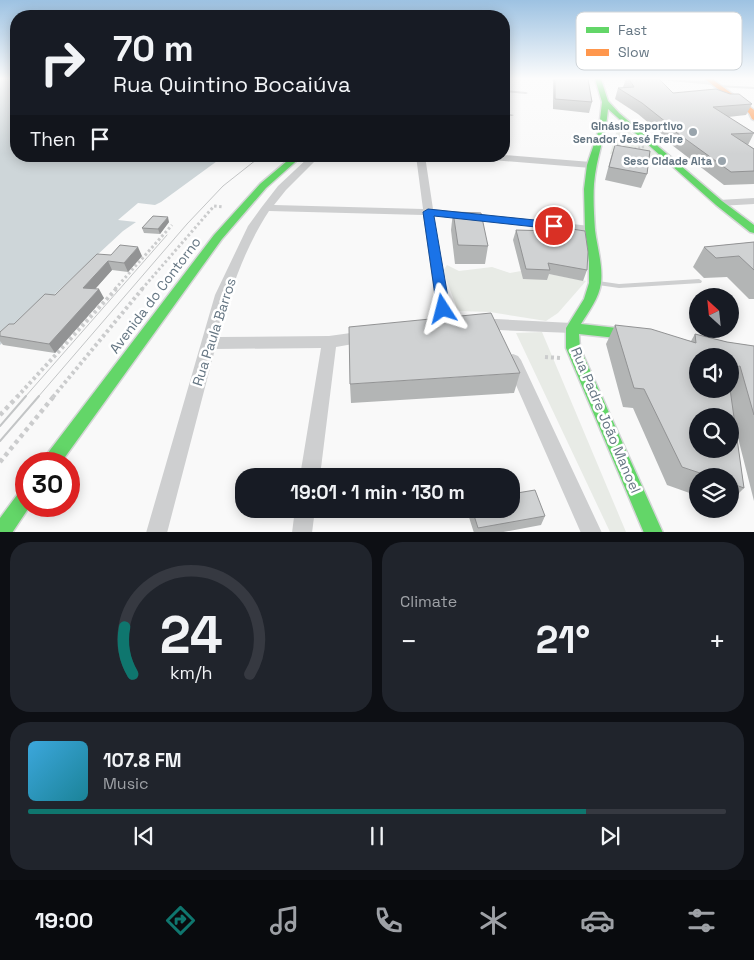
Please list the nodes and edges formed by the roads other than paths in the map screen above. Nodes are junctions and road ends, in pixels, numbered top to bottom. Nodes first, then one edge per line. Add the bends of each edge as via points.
1 (605, 104) edge
2 (607, 104) edge
3 (746, 104) edge
4 (754, 118) edge
5 (510, 158) edge
6 (291, 162) edge
7 (310, 162) edge
8 (421, 162) edge
9 (591, 165) junction
10 (754, 201) edge
11 (719, 203) junction
12 (266, 208) junction
13 (428, 212) junction
14 (590, 229) junction
15 (754, 230) edge
16 (699, 281) dead end
17 (595, 283) junction
18 (496, 324) junction
19 (446, 328) junction
20 (572, 328) junction
21 (427, 330) edge
22 (380, 335) edge
23 (649, 337) edge
24 (329, 342) junction
25 (208, 343) junction
26 (59, 452) edge
27 (311, 468) edge
28 (15, 512) edge
29 (304, 518) edge
30 (1, 532) edge
31 (156, 532) edge
32 (302, 532) edge
33 (592, 532) edge
34 (654, 532) edge

1 - 9 main road, Rua Padre João Manoel via 603,129
2 - 11 main road
3 - 4 main road
5 - 9 street
6 - 26 main road, Avenida do Contorno via 247,202 206,252
7 - 12 street, Rua Paula Barros
8 - 13 street
9 - 14 main road, Rua Padre João Manoel
10 - 11 street
11 - 15 main road
12 - 13 street
12 - 25 street, Rua Paula Barros via 254,226 222,295
13 - 14 street
13 - 19 street
14 - 17 main road, Rua Padre João Manoel
16 - 17 lane via 619,286
17 - 20 main road, Rua Padre João Manoel via 590,299
18 - 19 street
18 - 20 street
18 - 33 street
19 - 21 street
20 - 23 main road
20 - 34 main road, Rua Padre João Manoel via 573,348
22 - 24 street
24 - 25 street
24 - 27 street
25 - 31 street, Rua Paula Barros
28 - 30 main road
29 - 32 street

